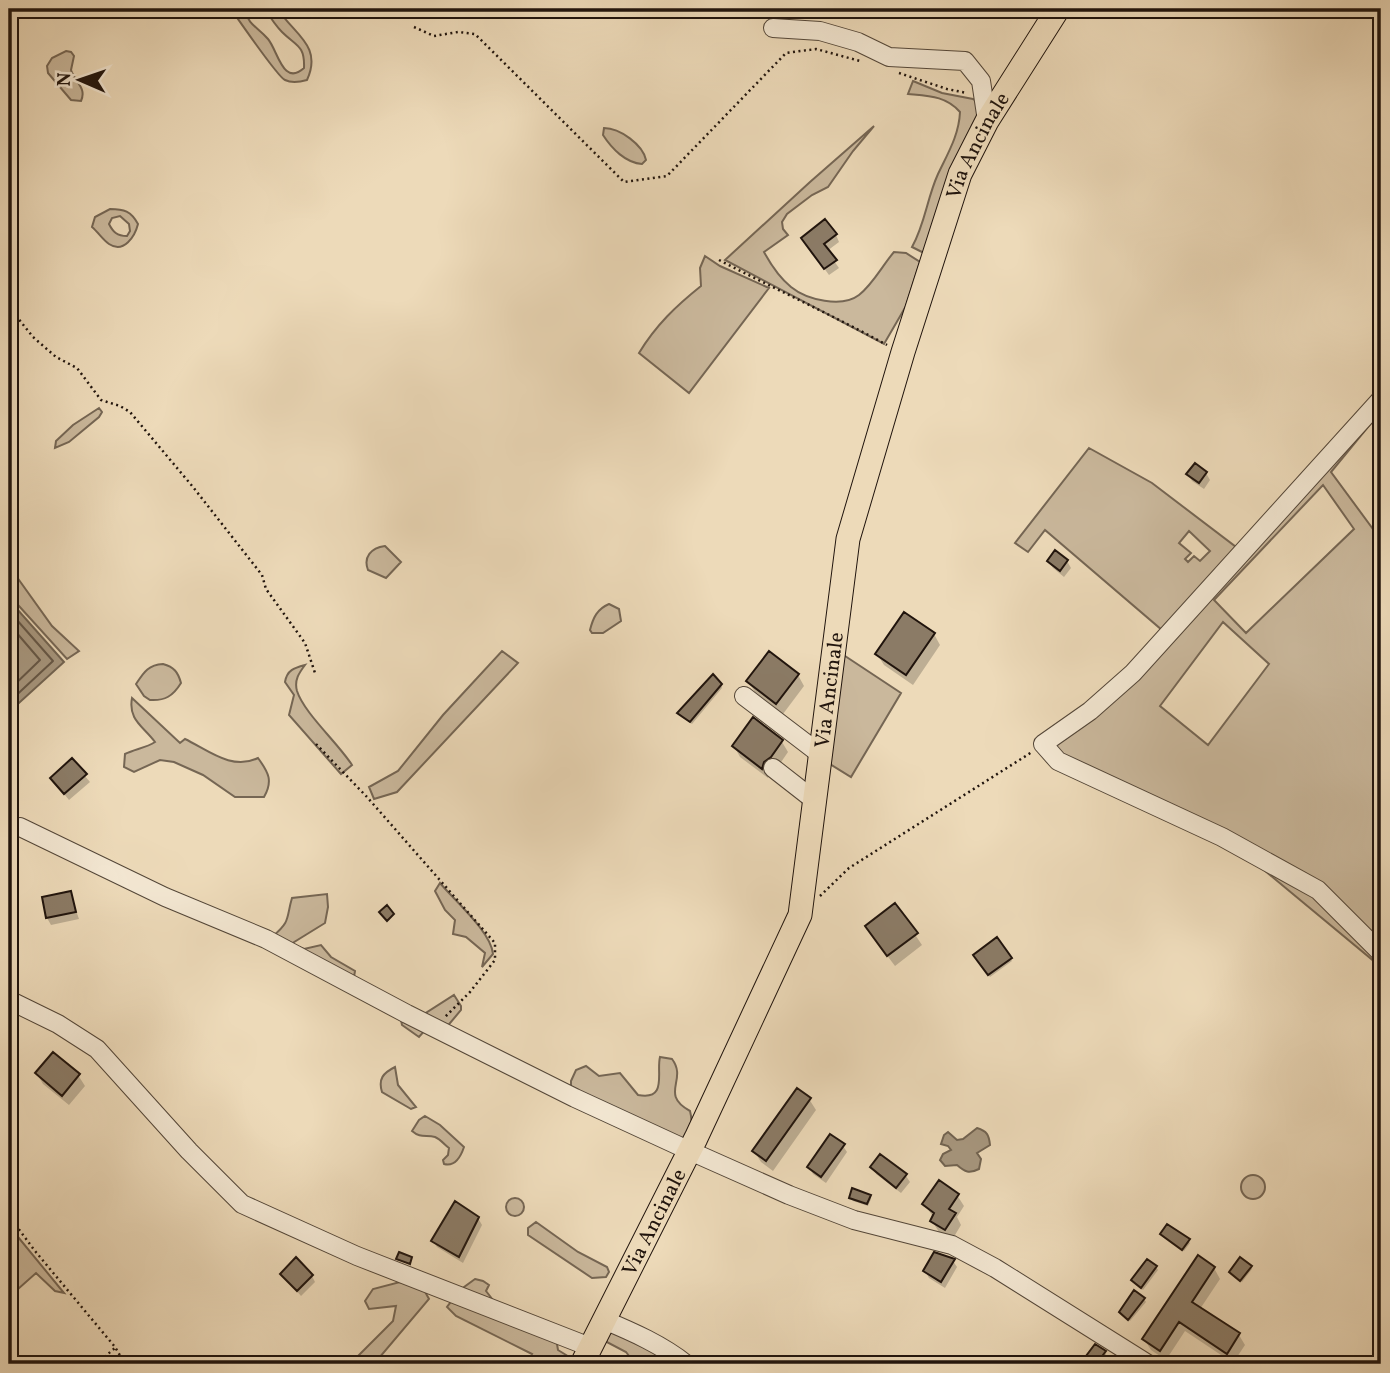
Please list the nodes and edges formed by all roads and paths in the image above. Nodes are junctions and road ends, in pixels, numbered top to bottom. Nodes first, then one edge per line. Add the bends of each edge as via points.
1 (1058, 9) edge
2 (414, 27) dead end
3 (773, 28) dead end
4 (867, 63) dead end
5 (898, 73) dead end
6 (984, 96) junction
7 (987, 121) junction
8 (719, 260) dead end
9 (9, 307) edge
10 (903, 352) junction
11 (1381, 399) edge
12 (315, 673) dead end
13 (744, 695) dead end
14 (316, 744) dead end
15 (1043, 744) junction
16 (820, 754) junction
17 (773, 768) dead end
18 (814, 800) junction
19 (20, 827) dead end
20 (820, 896) dead end
21 (1381, 953) edge
22 (9, 1000) edge
23 (434, 1027) junction
24 (690, 1151) junction
25 (9, 1216) edge
26 (604, 1320) junction
27 (115, 1348) junction
28 (586, 1356) edge
29 (96, 1364) edge
30 (125, 1364) edge
31 (687, 1364) edge
32 (1148, 1364) edge

1 - 7 main road, Via Ancinale
2 - 4 path via 434,36 475,34 624,182 667,176 786,53 816,49
3 - 6 street via 820,31 890,57 965,61 981,81
5 - 6 path
6 - 7 street
7 - 10 main road, Via Ancinale via 960,174
8 - 10 path
9 - 12 path via 33,337 77,368 101,400 130,412 193,487 262,575 266,590 305,643
10 - 16 main road, Via Ancinale via 848,540
11 - 15 street via 1133,673
13 - 16 street
14 - 23 path via 495,943 495,960
15 - 20 path via 849,869
15 - 21 street via 1058,761 1222,836 1318,890
16 - 18 main road, Via Ancinale
17 - 18 street
18 - 24 main road, Via Ancinale via 800,915
19 - 23 street via 165,897 266,939
22 - 28 street via 97,1049 242,1204
23 - 24 street
24 - 26 main road, Via Ancinale
24 - 32 street via 853,1220 952,1245
25 - 27 path
26 - 28 main road, Via Ancinale
26 - 31 street
27 - 29 path
27 - 30 path

